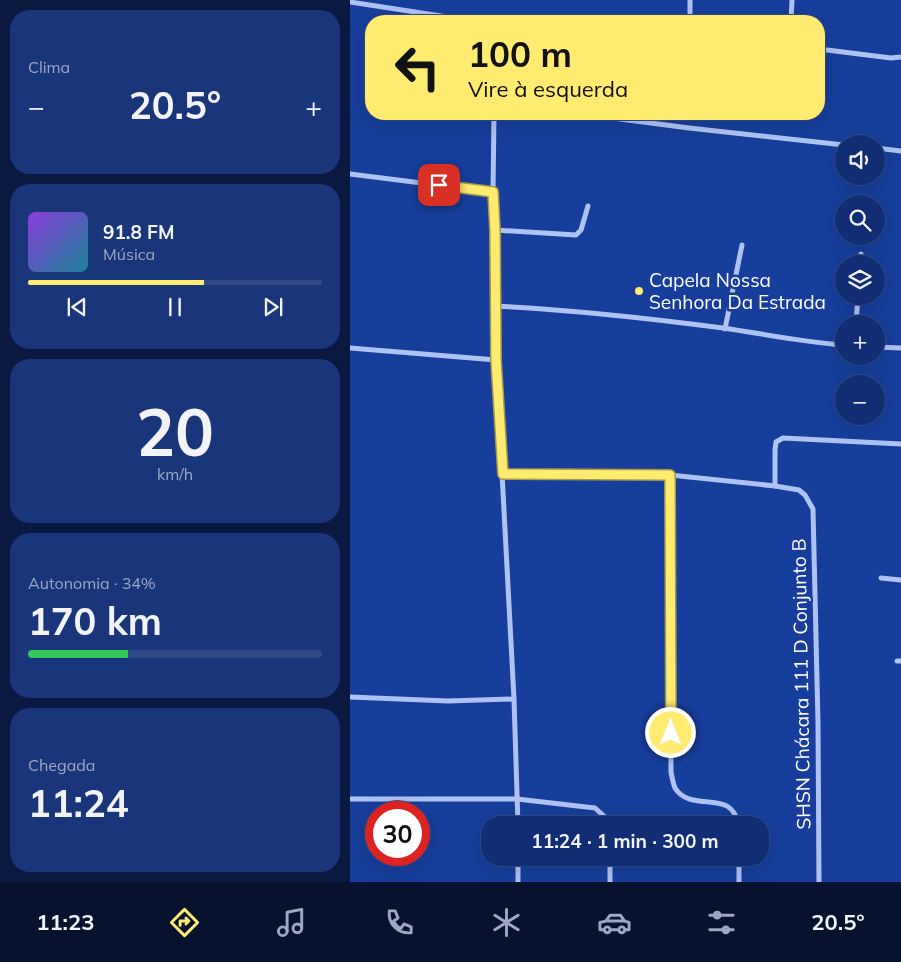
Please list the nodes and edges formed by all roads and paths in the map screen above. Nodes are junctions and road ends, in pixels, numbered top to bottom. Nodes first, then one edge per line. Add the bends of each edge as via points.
1 (690, 0) edge
2 (792, 0) edge
3 (350, 2) edge
4 (435, 15) edge
5 (690, 15) edge
6 (791, 15) edge
7 (825, 50) edge
8 (901, 57) edge
9 (494, 120) edge
10 (628, 120) edge
11 (835, 144) edge
12 (885, 149) edge
13 (901, 151) edge
14 (350, 174) edge
15 (493, 192) junction
16 (588, 206) dead end
17 (495, 230) junction
18 (742, 245) dead end
19 (496, 306) junction
20 (725, 329) junction
21 (835, 345) edge
22 (885, 347) edge
23 (350, 348) edge
24 (901, 348) edge
25 (496, 360) junction
26 (901, 444) edge
27 (503, 474) junction
28 (670, 475) junction
29 (775, 486) junction
30 (881, 578) dead end
31 (901, 580) edge
32 (350, 697) edge
33 (514, 699) junction
34 (350, 799) edge
35 (518, 800) junction
36 (518, 816) edge
37 (604, 816) edge
38 (736, 816) edge
39 (518, 866) edge
40 (610, 866) edge
41 (739, 866) edge
42 (518, 882) edge
43 (610, 882) edge
44 (739, 882) edge
45 (819, 882) edge

1 - 5 street
2 - 6 street
3 - 4 street
7 - 8 street
9 - 15 street
10 - 11 street
12 - 13 street
14 - 15 street
15 - 17 street
16 - 17 street via 581,230 576,235
17 - 19 street
18 - 20 street
19 - 20 street via 612,315
19 - 25 street
20 - 21 street
22 - 24 street
23 - 25 street
25 - 27 street
26 - 29 street via 783,438 776,442
27 - 28 street
27 - 33 street
28 - 29 street
28 - 38 street via 671,772 675,787 683,796 727,805
29 - 45 street, SHSN Chácara 111 D Conjunto B via 800,490 812,509
30 - 31 street
32 - 33 street
33 - 35 street
34 - 35 street
35 - 36 street
35 - 37 street via 595,808
39 - 42 street
40 - 43 street
41 - 44 street

